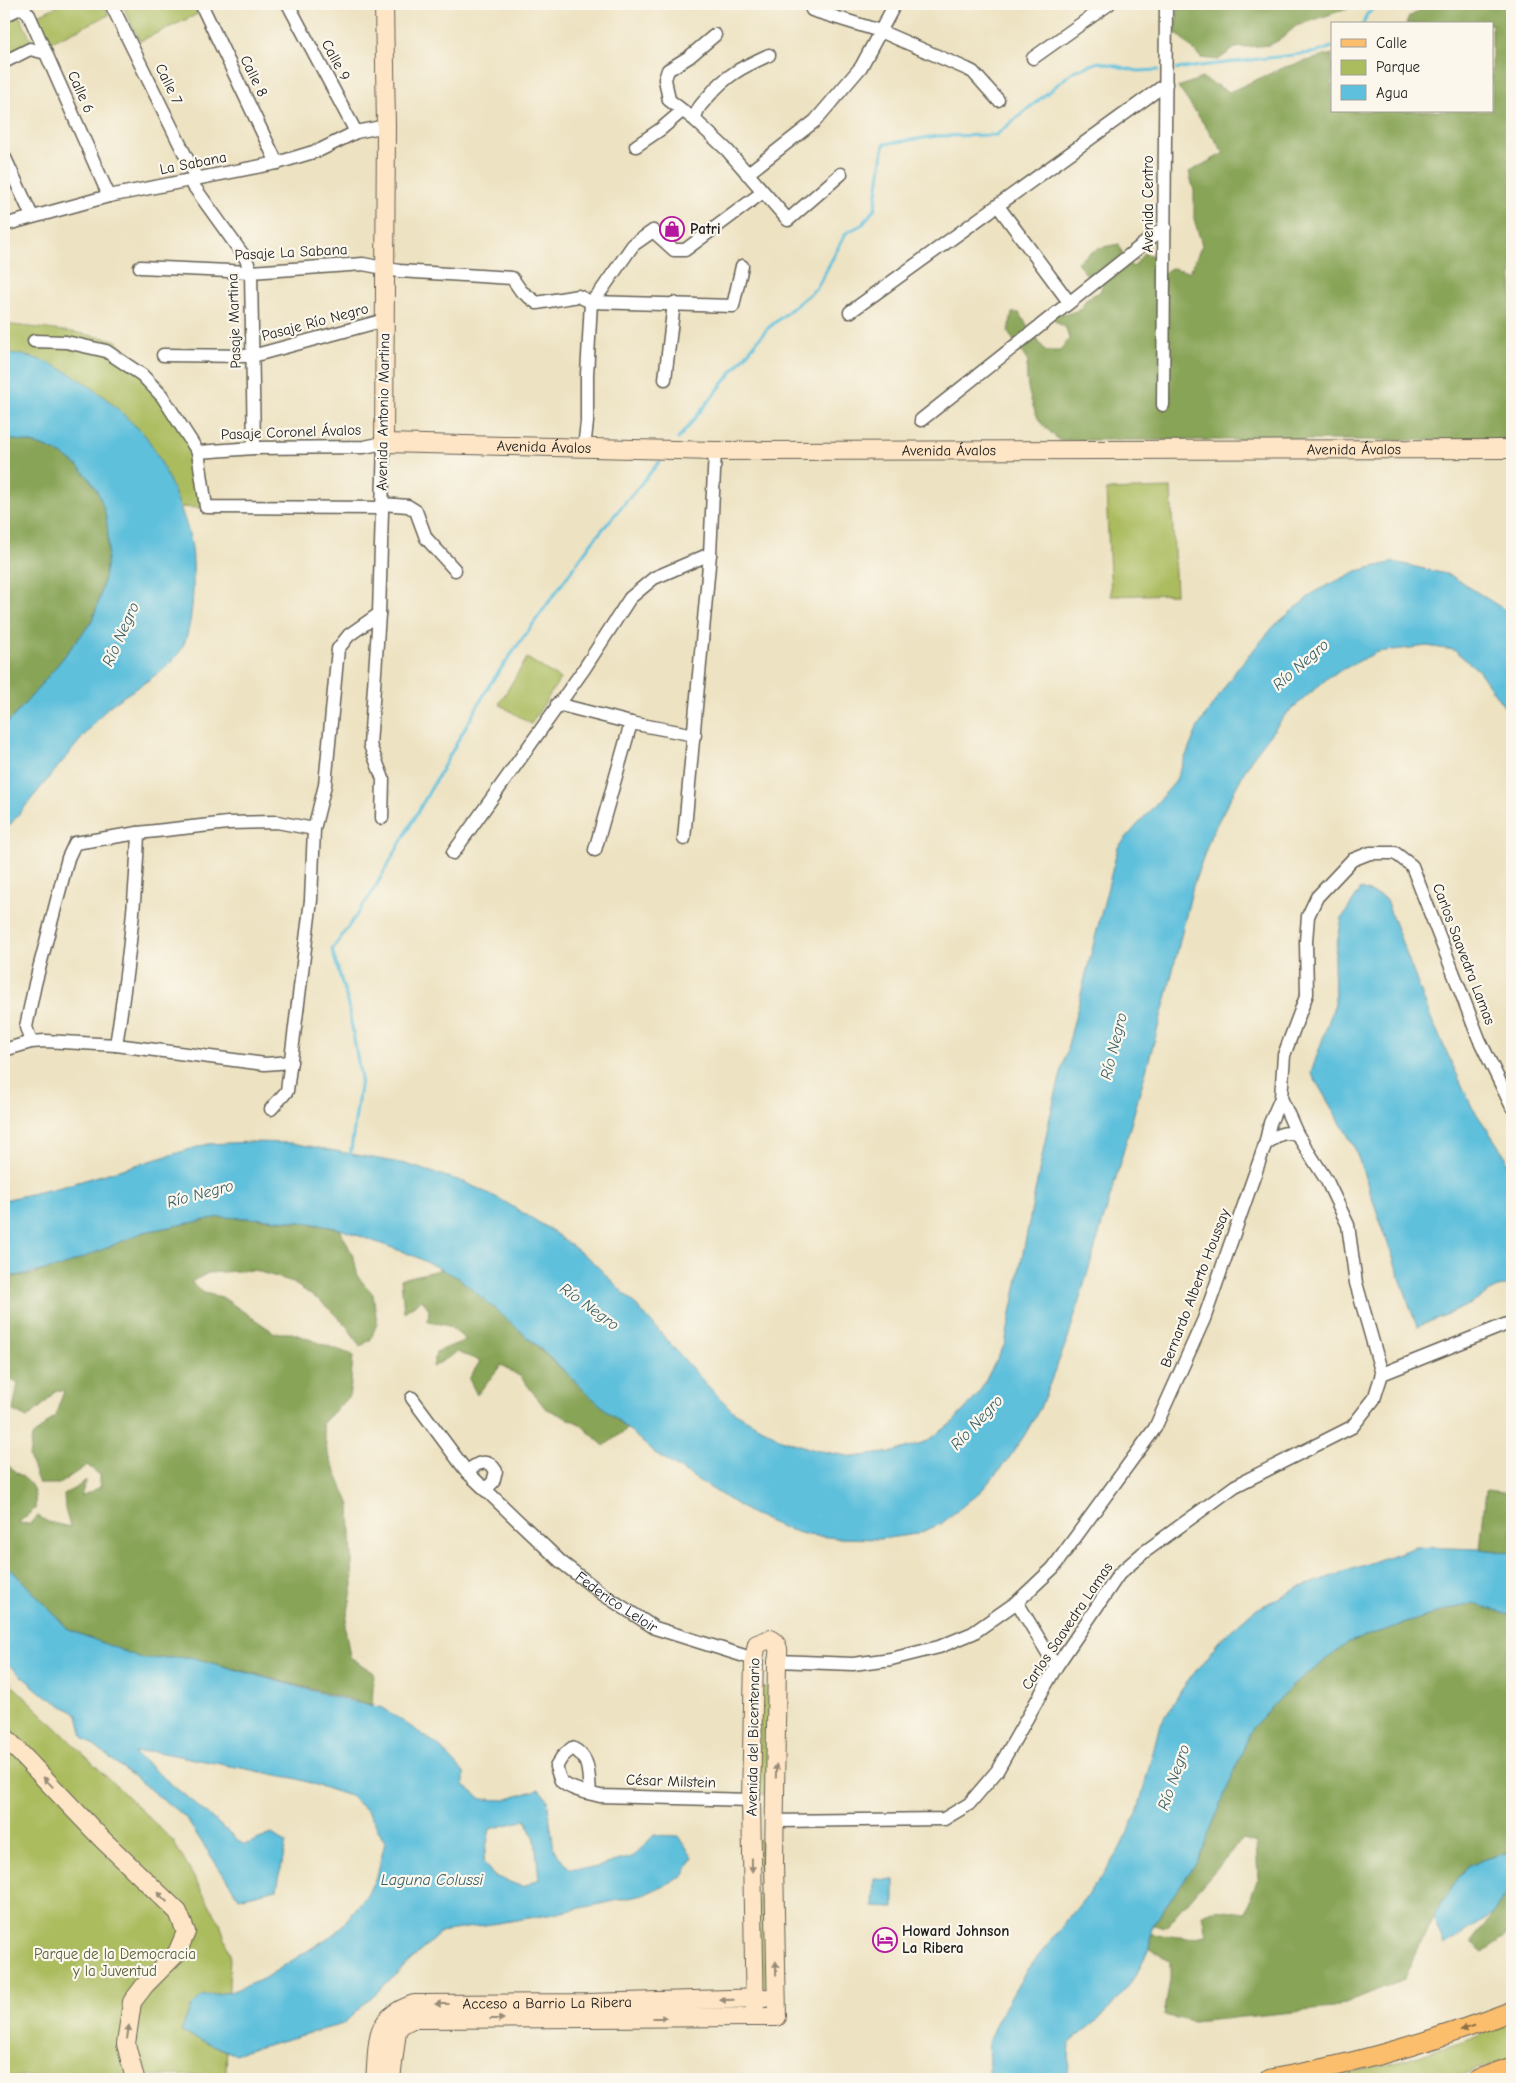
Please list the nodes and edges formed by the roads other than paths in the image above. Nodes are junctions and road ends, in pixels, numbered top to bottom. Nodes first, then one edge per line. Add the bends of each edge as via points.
1 (111, 4) edge
2 (201, 4) edge
3 (288, 4) edge
4 (384, 4) edge
5 (895, 4) edge
6 (1108, 4) edge
7 (1166, 4) edge
8 (21, 6) edge
9 (812, 10) dead end
10 (4, 16) edge
11 (880, 31) junction
12 (715, 35) dead end
13 (46, 53) junction
14 (769, 55) dead end
15 (1033, 58) dead end
16 (4, 62) edge
17 (1166, 84) junction
18 (998, 100) dead end
19 (682, 111) junction
20 (695, 120) junction
21 (386, 126) junction
22 (356, 132) junction
23 (636, 146) dead end
24 (4, 156) edge
25 (277, 163) junction
26 (747, 174) junction
27 (841, 174) dead end
28 (193, 180) junction
29 (762, 192) junction
30 (109, 196) junction
31 (998, 206) junction
32 (32, 216) junction
33 (4, 225) edge
34 (1164, 227) junction
35 (742, 266) dead end
36 (140, 267) dead end
37 (384, 268) junction
38 (251, 272) junction
39 (591, 302) junction
40 (1069, 302) junction
41 (674, 303) junction
42 (850, 312) dead end
43 (385, 320) junction
44 (34, 340) dead end
45 (163, 356) dead end
46 (252, 356) junction
47 (665, 379) dead end
48 (1163, 405) dead end
49 (921, 420) dead end
50 (384, 443) junction
51 (254, 448) junction
52 (584, 448) junction
53 (1512, 449) edge
54 (715, 451) junction
55 (198, 452) junction
56 (382, 506) junction
57 (710, 554) junction
58 (455, 570) dead end
59 (379, 614) junction
60 (557, 704) junction
61 (632, 723) junction
62 (694, 735) junction
63 (382, 818) dead end
64 (314, 830) junction
65 (138, 833) junction
66 (684, 839) dead end
67 (595, 850) dead end
68 (454, 853) dead end
69 (1412, 866) joint
70 (31, 1042) junction
71 (116, 1046) junction
72 (4, 1050) edge
73 (291, 1062) junction
74 (1281, 1098) junction
75 (1512, 1107) edge
76 (272, 1109) dead end
77 (1297, 1134) junction
78 (1265, 1145) junction
79 (1512, 1322) edge
80 (1382, 1374) junction
81 (412, 1398) dead end
82 (467, 1472) junction
83 (485, 1490) junction
84 (1017, 1602) junction
85 (754, 1658) junction
86 (778, 1661) junction
87 (1056, 1667) junction
88 (4, 1736) edge
89 (590, 1793) dead end
90 (751, 1800) junction
91 (775, 1803) junction
92 (775, 1826) junction
93 (751, 1833) junction
94 (776, 1998) junction
95 (755, 1999) junction
96 (588, 2011) junction
97 (1512, 2011) edge
98 (755, 2017) junction
99 (1512, 2067) edge
100 (135, 2079) edge
101 (375, 2079) edge
102 (391, 2079) edge
103 (1270, 2079) edge
104 (1478, 2079) edge

1 - 28 street, Calle 7
2 - 25 street, Calle 8
3 - 22 street, Calle 9
4 - 21 street, Avenida Antonio Martina
5 - 11 street
6 - 15 street
7 - 17 street, Avenida Centro
8 - 10 street
8 - 13 street, Calle 6 via 29,15
9 - 11 street
11 - 18 street via 974,72
11 - 26 street via 861,67 815,121
12 - 19 street via 690,57 668,70 664,79 669,100
13 - 16 street via 30,49
13 - 30 street, Calle 6
14 - 20 street via 721,81 696,110
17 - 31 street
17 - 34 street, Avenida Centro
19 - 20 street
19 - 23 street
20 - 26 street
21 - 22 street, La Sabana
21 - 37 street, Avenida Antonio Martina
22 - 25 street, La Sabana via 320,150
24 - 32 street
25 - 28 street, La Sabana
26 - 29 street
27 - 29 street via 788,220
28 - 30 street, La Sabana
28 - 38 street, Pasaje Martina via 246,259
29 - 39 street via 685,250 674,250 653,230 634,245
30 - 32 street, La Sabana
31 - 40 street
31 - 42 street
32 - 33 street, La Sabana
34 - 40 street
34 - 48 street, Avenida Centro
35 - 41 street via 733,306
36 - 38 street, Pasaje La Sabana
37 - 38 street, Pasaje La Sabana via 363,264
37 - 39 street, Pasaje La Sabana via 400,272 512,278 521,291 537,303 578,296
37 - 43 street, Avenida Antonio Martina
38 - 46 street, Pasaje Martina
39 - 41 street
39 - 52 street
40 - 49 street
41 - 47 street
43 - 46 street, Pasaje Río Negro
43 - 50 street, Avenida Antonio Martina
44 - 55 street via 66,342 106,351 134,370 162,396
45 - 46 street, Pasaje Río Negro
46 - 51 street, Pasaje Martina
50 - 51 street, Pasaje Coronel Ávalos via 364,447
50 - 52 street, Avenida Ávalos
50 - 56 street, Avenida Antonio Martina
51 - 55 street, Pasaje Coronel Ávalos
52 - 54 street, Avenida Ávalos
53 - 54 street, Avenida Ávalos
54 - 57 street
55 - 56 street via 206,507
56 - 58 street via 408,506 416,511 426,538
56 - 59 street, Avenida Antonio Martina
57 - 60 street via 654,578 630,598
57 - 62 street
59 - 63 street, Avenida Antonio Martina via 370,745 383,778
59 - 64 street via 349,635 338,649 325,785
60 - 61 street
60 - 68 street
61 - 62 street
61 - 67 street
62 - 66 street
64 - 65 street via 267,822
64 - 73 street via 311,900
65 - 70 street via 75,844 68,858 35,984 26,1027
65 - 71 street via 129,960
69 - 74 street, Bernardo Alberto Houssay via 1395,853 1370,853 1352,860 1316,897 1308,916 1307,994 1284,1055
69 - 75 street, Carlos Saavedra Lamas via 1479,1039
70 - 71 street
70 - 72 street
71 - 73 street via 265,1064
73 - 76 street via 287,1091
74 - 77 street
74 - 78 street, Bernardo Alberto Houssay
77 - 78 street via 1280,1133
77 - 80 street via 1328,1181 1348,1225 1356,1283
78 - 84 street, Bernardo Alberto Houssay via 1204,1319 1155,1428 1053,1568
79 - 80 street
80 - 87 street, Carlos Saavedra Lamas via 1374,1399 1352,1428 1235,1486 1118,1574
81 - 82 street, Federico Leloir
82 - 83 street, Federico Leloir
82 - 83 street via 480,1462 494,1466 493,1482
83 - 85 street, Federico Leloir via 561,1562 655,1628
84 - 86 street, Bernardo Alberto Houssay via 973,1633 939,1647 901,1657 853,1664
84 - 87 street
85 - 86 street, Avenida del Bicentenario via 756,1644 770,1639 776,1642 779,1650
85 - 90 street, Avenida del Bicentenario
91 -> 86 street, Avenida del Bicentenario
87 - 92 street, Carlos Saavedra Lamas via 997,1771 969,1804 944,1819
100 -> 88 street via 126,2044 132,2002 177,1954 186,1932 178,1912
89 - 90 street, César Milstein via 600,1796
90 - 91 street
90 - 93 street, Avenida del Bicentenario
91 - 92 street, Avenida del Bicentenario
92 - 93 street
94 -> 92 street, Avenida del Bicentenario
93 -> 95 street, Avenida del Bicentenario
94 - 95 street, Acceso a Barrio La Ribera
94 - 98 street, Avenida del Bicentenario via 777,2017
95 -> 96 street, Acceso a Barrio La Ribera
95 - 98 street, Avenida del Bicentenario
96 -> 98 street
96 -> 101 street, Acceso a Barrio La Ribera via 414,2004 397,2010 383,2025
102 -> 96 street via 397,2031 412,2019
97 -> 103 main road via 1466,2029 1348,2063
99 - 104 main road

